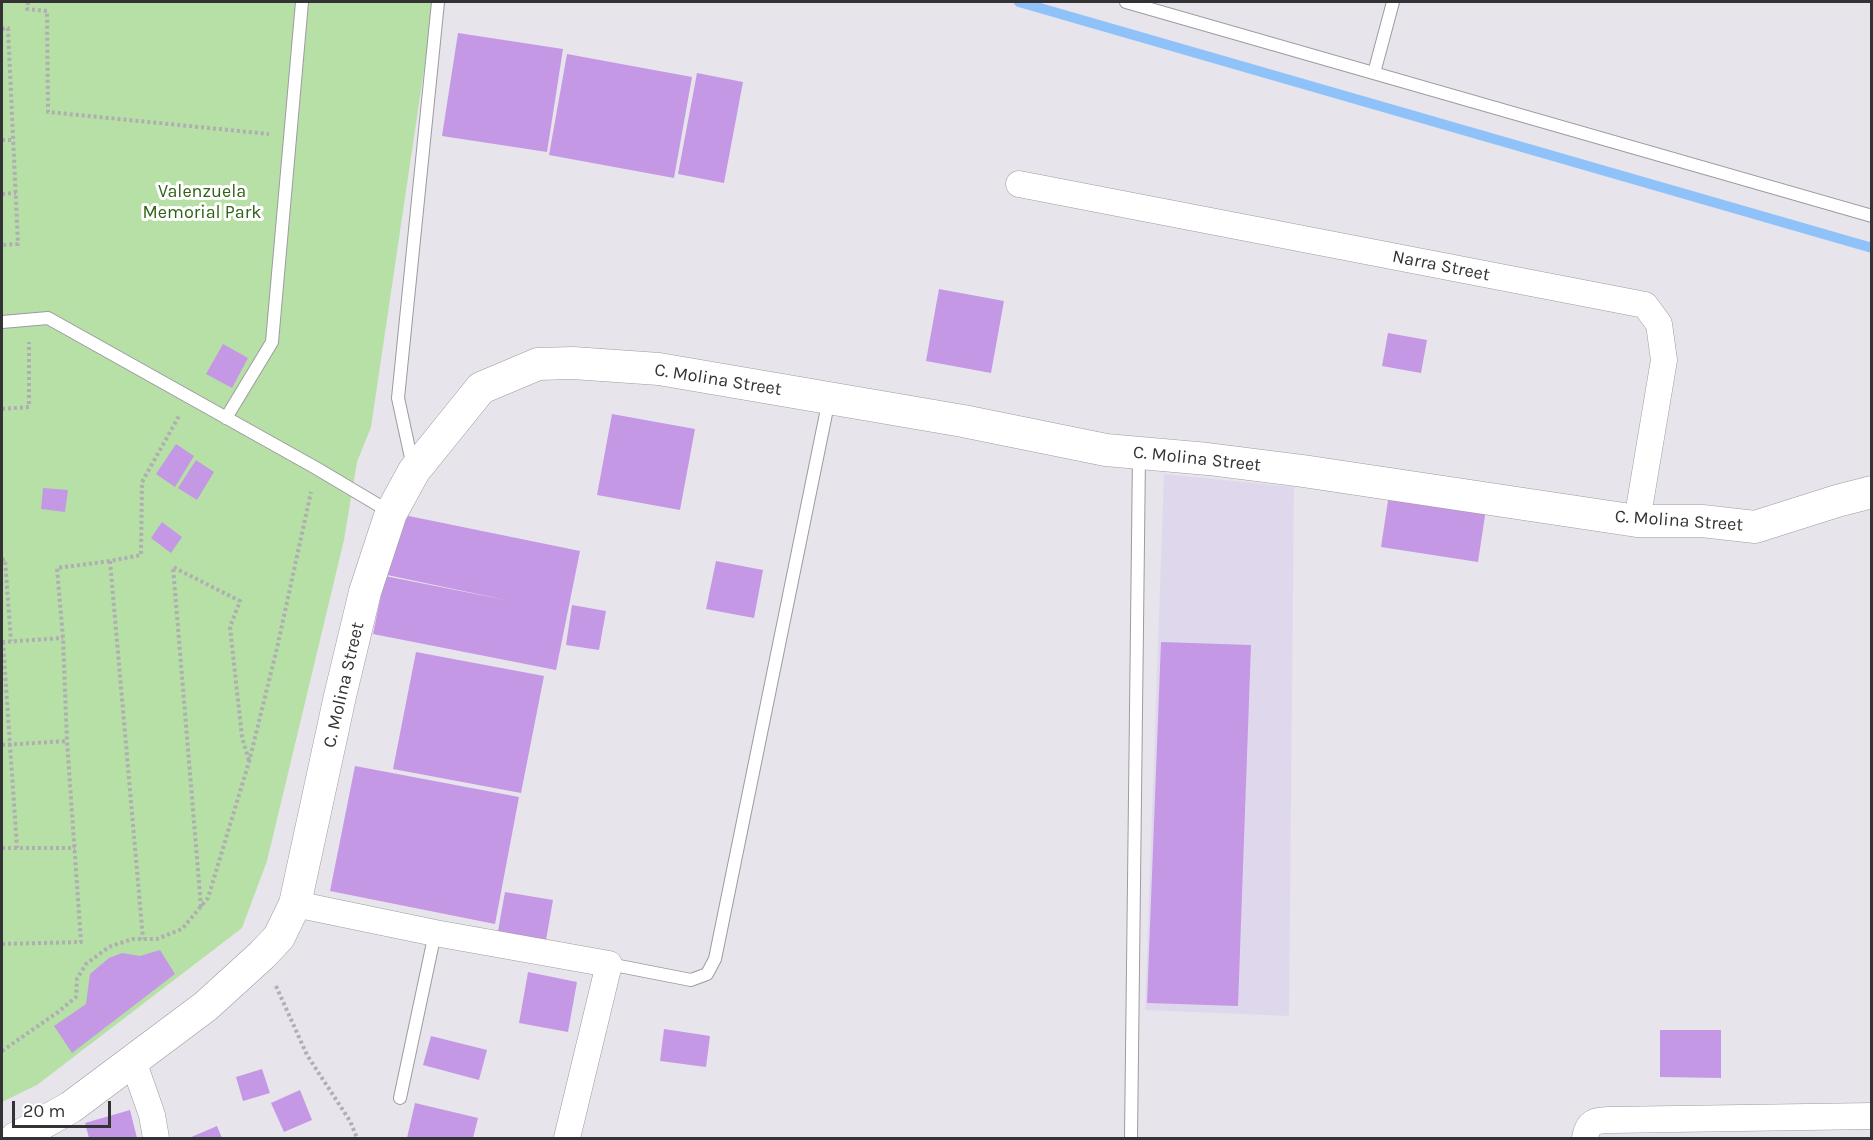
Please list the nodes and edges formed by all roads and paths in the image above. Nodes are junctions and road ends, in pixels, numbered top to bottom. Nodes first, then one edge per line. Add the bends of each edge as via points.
1 (28, 2) edge
2 (302, 2) edge
3 (438, 2) edge
4 (1126, 2) edge
5 (1393, 2) edge
6 (2, 29) edge
7 (1374, 73) junction
8 (291, 136) junction
9 (14, 140) junction
10 (2, 141) edge
11 (1019, 184) dead end
12 (16, 193) junction
13 (2, 194) edge
14 (1872, 216) edge
15 (2, 244) edge
16 (29, 320) junction
17 (2, 322) edge
18 (190, 397) junction
19 (829, 398) junction
20 (2, 409) edge
21 (226, 418) junction
22 (1139, 453) junction
23 (316, 468) junction
24 (414, 471) junction
25 (1872, 492) edge
26 (391, 513) junction
27 (1636, 521) junction
28 (2, 560) edge
29 (110, 561) junction
30 (63, 638) junction
31 (11, 641) junction
32 (2, 642) edge
33 (67, 741) junction
34 (10, 744) junction
35 (2, 745) edge
36 (249, 762) junction
37 (2, 848) edge
38 (17, 848) junction
39 (75, 848) junction
40 (295, 904) junction
41 (201, 907) junction
42 (435, 933) junction
43 (143, 939) junction
44 (2, 944) edge
45 (262, 955) junction
46 (609, 964) junction
47 (2, 1051) edge
48 (133, 1061) junction
49 (400, 1098) dead end
50 (1872, 1116) edge
51 (15, 1138) edge
52 (156, 1138) edge
53 (357, 1138) edge
54 (567, 1138) edge
55 (1131, 1138) edge
56 (1586, 1138) edge

1 - 8 path via 27,9 47,11 48,112
2 - 8 lane
3 - 24 lane via 398,398
4 - 7 lane
5 - 7 lane
6 - 9 path via 8,28
7 - 14 lane
8 - 21 lane via 272,342
9 - 10 path
9 - 12 path
11 - 27 street, Narra Street via 1645,305 1659,324 1665,360
12 - 13 path
12 - 15 path via 18,244
16 - 17 lane
16 - 18 lane via 48,318
16 - 20 path via 29,407
18 - 21 lane
18 - 29 path via 142,482 141,555
19 - 22 street, C. Molina Street
19 - 24 street, C. Molina Street via 659,369 538,364 481,388
19 - 46 lane via 715,958 707,974 691,980
21 - 23 lane
22 - 27 street, C. Molina Street via 1291,470
22 - 55 lane
23 - 26 lane
23 - 36 path
24 - 26 street, C. Molina Street
25 - 27 street, C. Molina Street via 1755,527 1702,521
26 - 40 street, C. Molina Street via 365,592
28 - 31 path
29 - 30 path via 57,567
29 - 43 path
30 - 31 path
30 - 33 path
31 - 32 path
32 - 34 path
33 - 34 path
33 - 39 path
34 - 35 path
34 - 38 path
36 - 41 path via 208,898
36 - 41 path via 242,737 230,627 240,601 173,567
37 - 38 path
38 - 39 path
39 - 44 path via 81,942
40 - 42 street
40 - 45 street, C. Molina Street via 279,937
41 - 43 path via 182,929 157,939
42 - 46 street
42 - 49 lane
43 - 47 path via 108,947 86,964 77,979 76,997
45 - 48 street, C. Molina Street via 206,1006
45 - 53 path via 307,1055
46 - 54 street
48 - 51 street, C. Molina Street via 71,1107
48 - 52 street
50 - 56 street via 1602,1120 1587,1128

